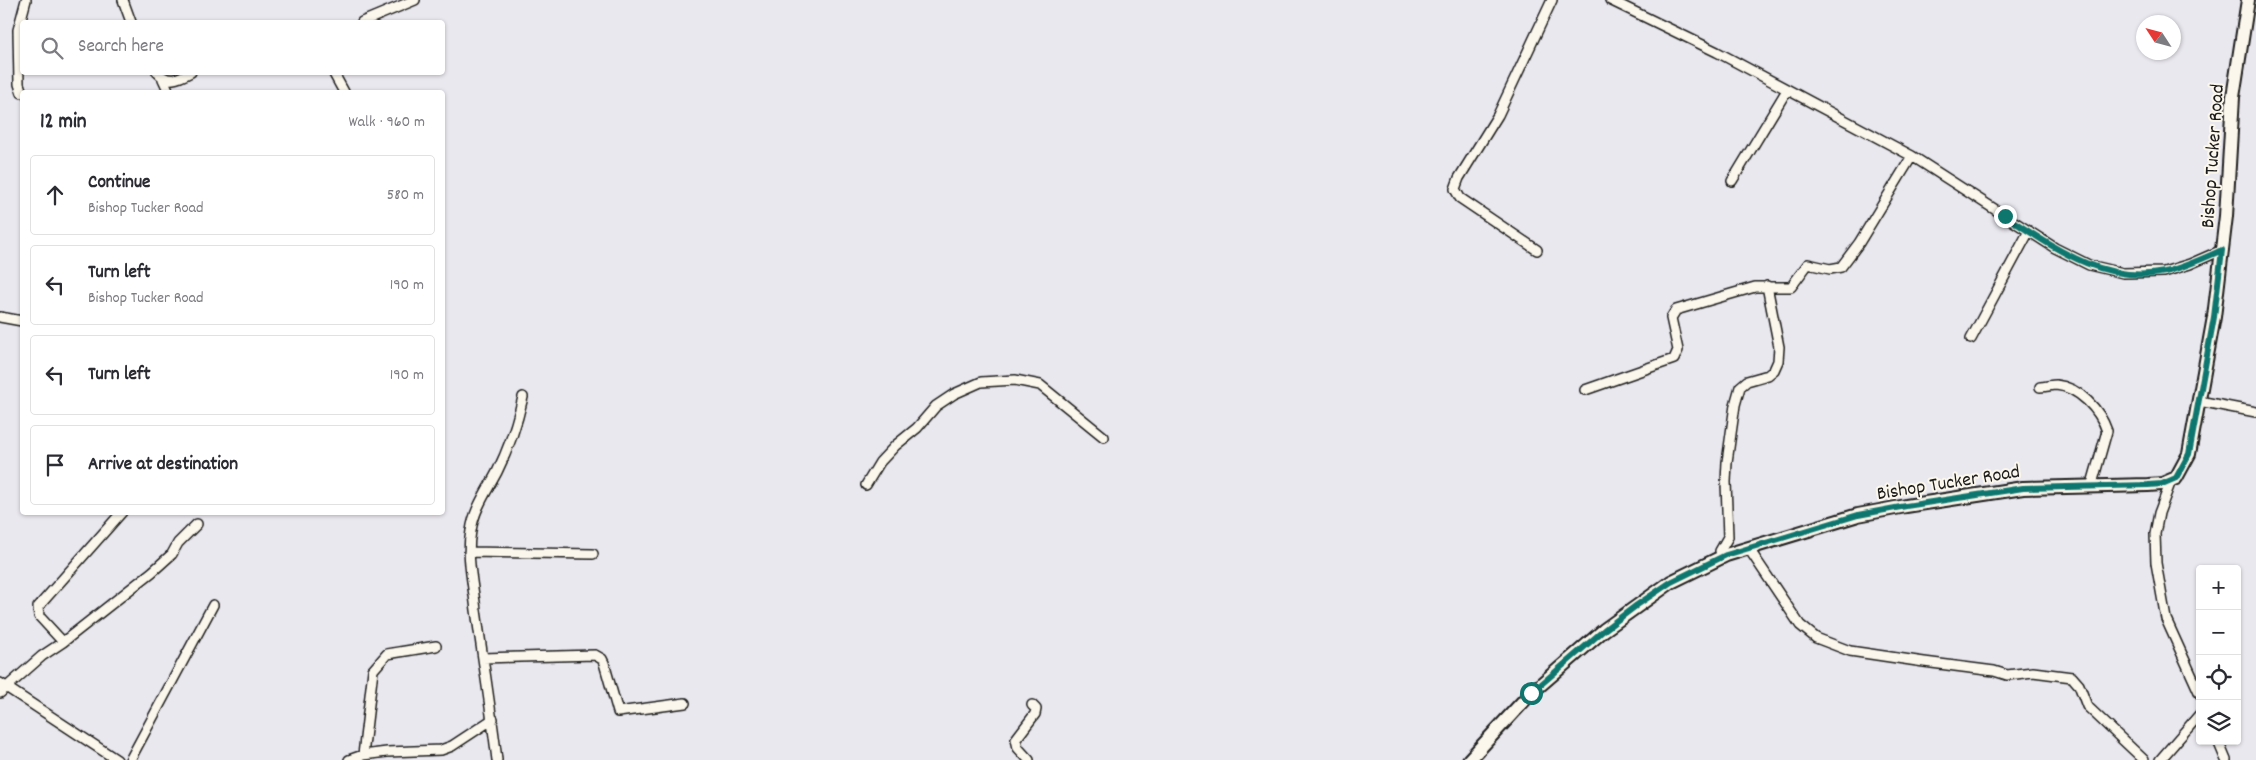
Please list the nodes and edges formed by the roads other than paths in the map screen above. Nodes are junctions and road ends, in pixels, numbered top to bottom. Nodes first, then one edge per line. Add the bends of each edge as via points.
1 (26, 0) edge
2 (122, 0) edge
3 (415, 0) edge
4 (1552, 0) edge
5 (1610, 0) edge
6 (2248, 0) edge
7 (21, 20) edge
8 (130, 20) edge
9 (367, 20) edge
10 (20, 22) edge
11 (186, 75) edge
12 (335, 75) edge
13 (160, 76) edge
14 (21, 90) edge
15 (168, 90) edge
16 (343, 90) edge
17 (1787, 90) junction
18 (1912, 156) junction
19 (1732, 181) dead end
20 (2029, 231) junction
21 (1537, 250) dead end
22 (2222, 250) junction
23 (1767, 286) junction
24 (0, 317) edge
25 (20, 321) edge
26 (1971, 339) dead end
27 (2040, 387) dead end
28 (1585, 390) dead end
29 (523, 397) dead end
30 (2199, 401) junction
31 (2256, 412) edge
32 (1104, 438) dead end
33 (2171, 481) junction
34 (2092, 484) junction
35 (866, 485) dead end
36 (119, 515) edge
37 (196, 524) dead end
38 (1749, 549) junction
39 (1720, 551) dead end
40 (469, 552) junction
41 (593, 554) dead end
42 (213, 605) dead end
43 (63, 642) junction
44 (436, 646) dead end
45 (483, 658) junction
46 (2196, 685) edge
47 (2, 688) edge
48 (685, 704) dead end
49 (1032, 705) dead end
50 (493, 719) junction
51 (2196, 719) edge
52 (2220, 745) edge
53 (363, 755) junction
54 (118, 760) edge
55 (130, 760) edge
56 (350, 760) edge
57 (497, 760) edge
58 (1030, 760) edge
59 (1469, 760) edge
60 (2144, 760) edge
61 (2160, 760) edge
62 (2226, 760) edge

1 - 7 street
2 - 8 street
3 - 9 street
4 - 21 street via 1498,115 1455,189 1460,198
5 - 17 street
6 - 22 main road, Bishop Tucker Road via 2234,90
10 - 14 street
11 - 13 street via 178,79
12 - 16 street
13 - 15 street
17 - 18 street
17 - 19 street
18 - 20 street
18 - 23 street via 1860,243 1841,267 1808,264 1791,287
20 - 22 street via 2072,258 2123,273 2164,272
20 - 26 street
22 - 30 main road, Bishop Tucker Road
23 - 28 street via 1676,310 1671,318 1678,350 1674,359
23 - 39 street via 1779,347 1778,361 1768,375 1747,380 1740,387 1727,469 1728,538
24 - 25 street
27 - 34 street via 2057,385 2071,390 2096,410 2105,425 2107,431
29 - 40 street via 511,441 475,513
30 - 31 street
30 - 33 main road, Bishop Tucker Road via 2189,454 2180,473
32 - 35 street via 1040,385 1014,380 981,382 936,406 880,462
33 - 34 main road, Bishop Tucker Road via 2148,485
33 - 46 street via 2155,534 2156,564 2166,619
34 - 38 main road, Bishop Tucker Road via 2023,488 1858,515
36 - 43 street via 38,607 39,616
37 - 43 street via 172,554
38 - 59 main road, Bishop Tucker Road via 1726,555 1671,582 1604,630 1531,693
38 - 60 street via 1800,625 1816,638 1850,650 2007,675 2033,672 2072,677 2092,711
40 - 41 street
40 - 45 street
42 - 55 street
43 - 47 street
44 - 53 street via 387,654 373,670
45 - 48 street via 595,655 604,663 618,712
45 - 50 street
47 - 54 street
49 - 58 street via 1036,709 1035,714 1016,739 1018,748
50 - 53 street via 441,750
50 - 57 street
51 - 61 street
52 - 62 street
53 - 56 street

